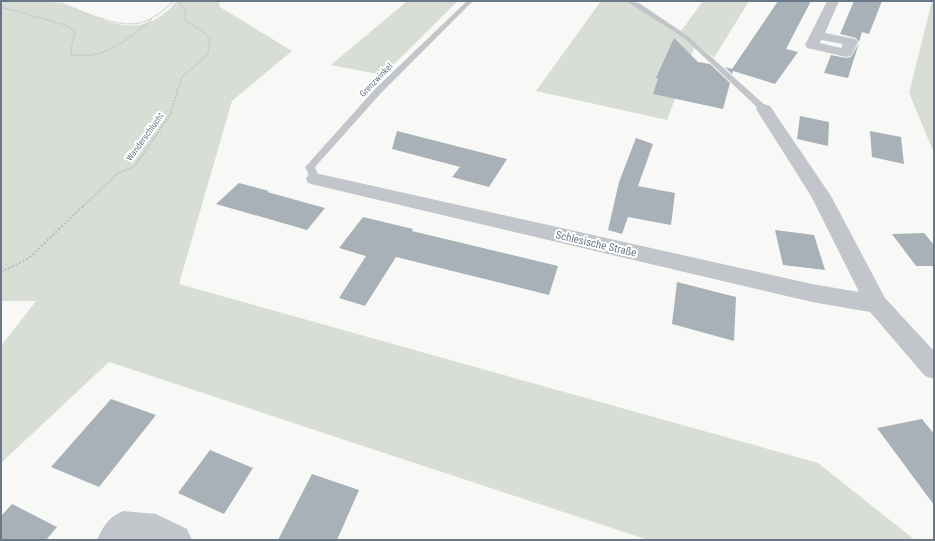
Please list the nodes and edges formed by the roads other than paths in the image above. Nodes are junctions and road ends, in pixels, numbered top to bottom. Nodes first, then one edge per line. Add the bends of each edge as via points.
1 (470, 1) edge
2 (629, 1) edge
3 (833, 1) edge
4 (817, 35) dead end
5 (764, 109) joint
6 (314, 179) joint
7 (878, 304) junction
8 (934, 368) edge
9 (113, 540) edge
10 (176, 540) edge

1 - 6 lane, Grenzwinkel via 378,91 310,166
2 - 5 lane via 638,4 686,37
3 - 4 street
5 - 7 street via 821,196
6 - 7 street, Schlesische Straße via 812,293
7 - 8 street
9 - 10 street via 123,527 156,530

